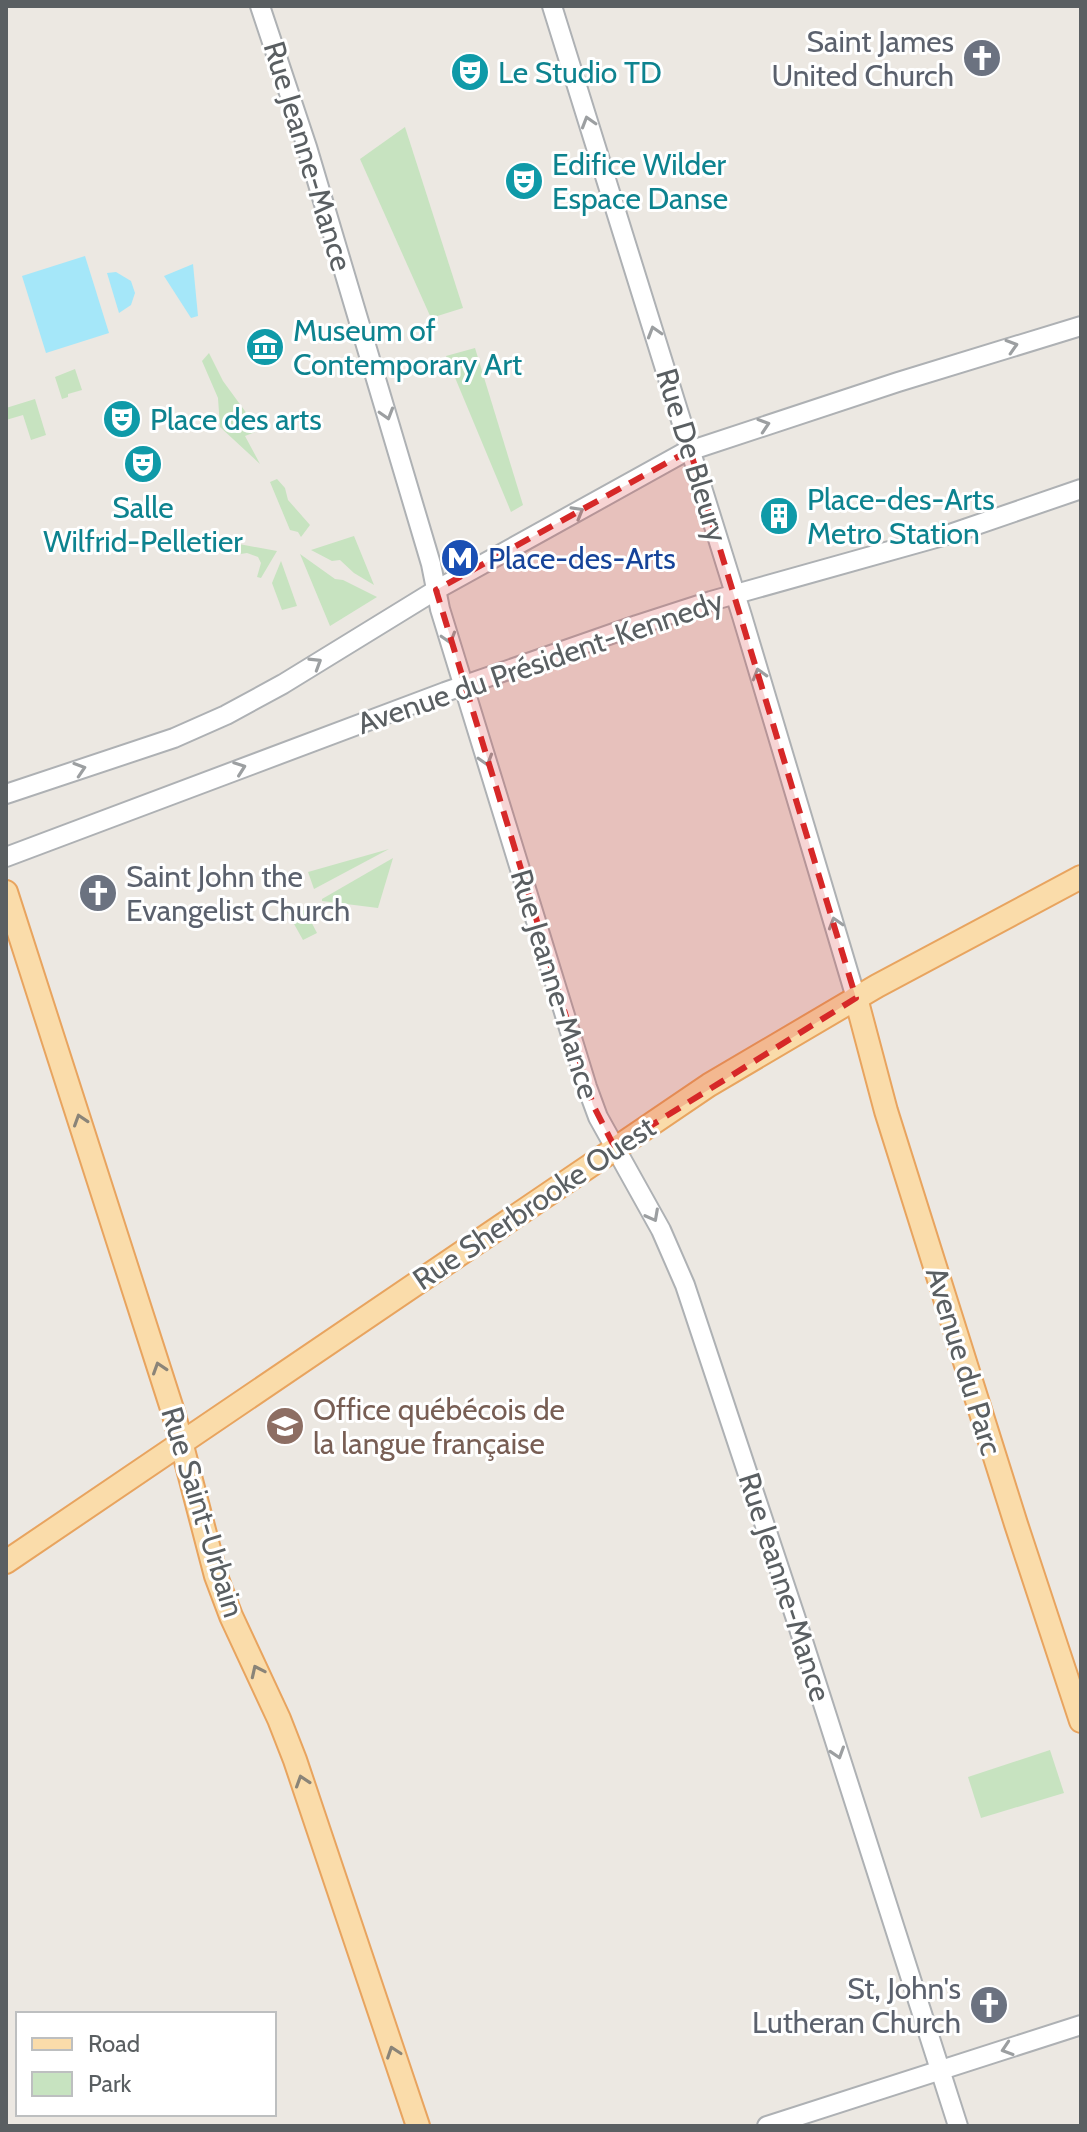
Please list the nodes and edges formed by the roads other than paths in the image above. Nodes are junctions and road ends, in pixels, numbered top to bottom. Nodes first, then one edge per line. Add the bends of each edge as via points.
1 (260, 6) edge
2 (555, 7) edge
3 (1081, 326) edge
4 (690, 450) junction
5 (1081, 489) edge
6 (436, 590) junction
7 (736, 595) junction
8 (463, 685) junction
9 (6, 794) edge
10 (6, 857) edge
11 (1081, 877) edge
12 (6, 892) edge
13 (856, 998) junction
14 (615, 1148) junction
15 (181, 1443) junction
16 (6, 1562) edge
17 (1081, 1721) edge
18 (1081, 2025) edge
19 (940, 2071) junction
20 (418, 2126) edge
21 (767, 2126) edge
22 (958, 2126) edge

1 -> 6 street, Rue Jeanne-Mance via 357,313
4 -> 2 street, Rue De Bleury
4 -> 3 street
6 -> 4 street
4 - 7 street, Rue De Bleury
5 - 7 street, Avenue du Président-Kennedy via 950,534
6 -> 8 street, Rue Jeanne-Mance
9 -> 6 street via 174,738 226,715
7 - 8 street, Avenue du Président-Kennedy
13 -> 7 street, Rue De Bleury
10 -> 8 street, Avenue du Président-Kennedy
8 -> 14 street, Rue Jeanne-Mance via 587,1087
11 - 13 main road, Rue Sherbrooke Ouest
15 -> 12 main road, Rue Saint-Urbain
13 - 14 main road, Rue Sherbrooke Ouest via 719,1078
13 - 17 main road, Avenue du Parc via 886,1111
14 - 15 main road, Rue Sherbrooke Ouest
14 -> 19 street, Rue Jeanne-Mance via 685,1285
15 - 16 main road, Rue Sherbrooke Ouest
20 -> 15 main road, Rue Saint-Urbain via 295,1760 219,1584
18 -> 19 street
19 - 21 street
19 - 22 street, Rue Jeanne-Mance

